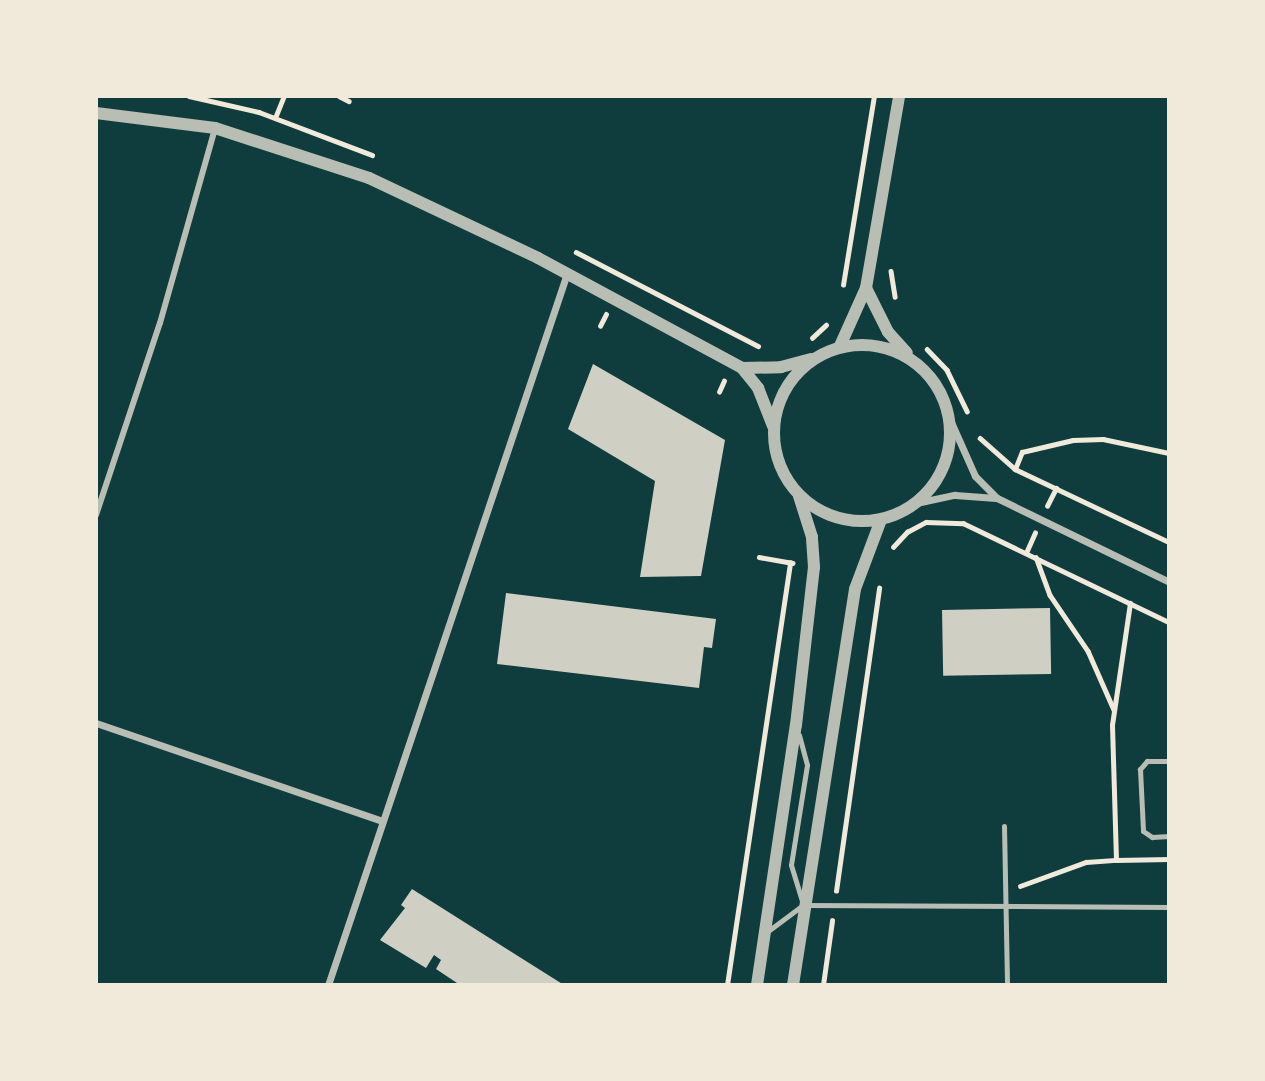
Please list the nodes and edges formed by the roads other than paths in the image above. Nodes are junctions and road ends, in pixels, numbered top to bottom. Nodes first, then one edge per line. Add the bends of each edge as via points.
1 (899, 96) edge
2 (96, 113) edge
3 (215, 128) junction
4 (567, 273) junction
5 (866, 288) junction
6 (840, 346) junction
7 (813, 358) junction
8 (911, 358) junction
9 (742, 368) junction
10 (950, 422) junction
11 (774, 426) junction
12 (799, 496) junction
13 (997, 498) junction
14 (916, 503) junction
15 (96, 515) edge
16 (881, 520) junction
17 (1169, 582) edge
18 (96, 723) edge
19 (796, 726) junction
20 (1169, 761) edge
21 (380, 820) junction
22 (1004, 826) dead end
23 (1169, 836) edge
24 (803, 905) junction
25 (1007, 906) junction
26 (1169, 908) edge
27 (762, 935) junction
28 (328, 985) edge
29 (757, 985) edge
30 (793, 985) edge
31 (1007, 985) edge

1 - 5 street
2 - 3 street
3 - 4 street via 369,178
3 - 15 street via 160,323
4 - 9 street
4 - 21 street
5 - 6 street
5 - 8 street via 888,332
6 - 7 street
6 - 8 street via 889,348
7 - 9 street via 781,367
7 - 11 street via 793,376 779,400
8 - 10 street via 930,375 944,397
9 - 11 street via 758,388
10 - 13 street via 975,475
10 - 14 street via 948,453 937,481
11 - 12 street via 775,451
12 - 16 street via 833,516
12 - 19 street via 812,537 814,567
13 - 14 street via 956,495
13 - 17 street
14 - 16 street
16 - 24 street via 855,589
18 - 21 street
19 - 24 lane via 807,765 791,865
19 - 27 street
20 - 23 lane via 1147,761 1140,769 1143,831
21 - 28 street
22 - 25 lane
24 - 25 lane
24 - 27 lane
24 - 30 street
25 - 26 lane
25 - 31 lane
27 - 29 street

